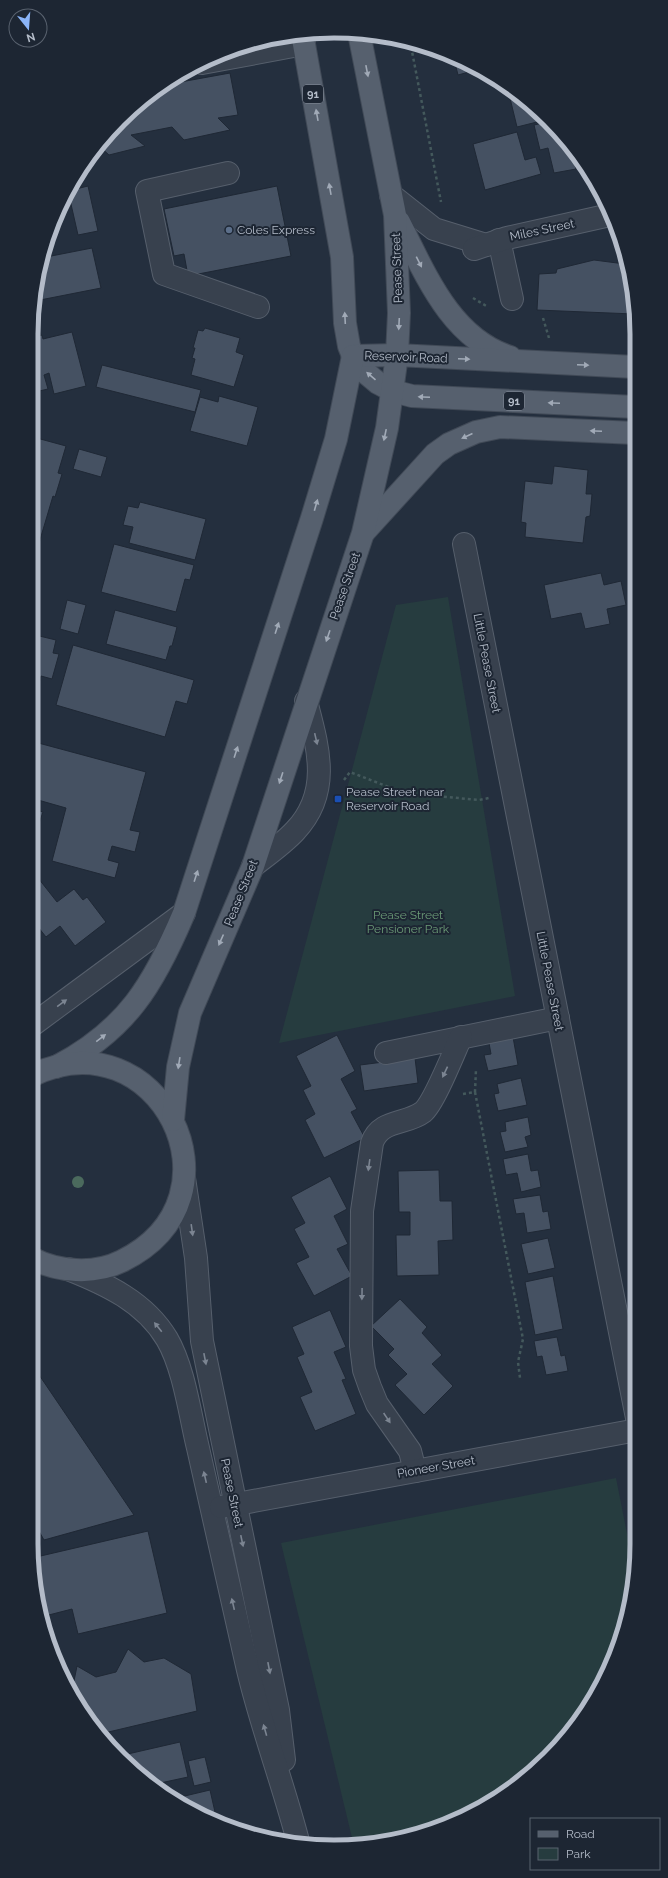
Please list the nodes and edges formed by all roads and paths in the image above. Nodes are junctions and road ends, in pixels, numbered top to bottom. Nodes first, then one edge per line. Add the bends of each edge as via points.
1 (303, 40) edge
2 (361, 40) edge
3 (294, 41) edge
4 (411, 48) edge
5 (238, 55) edge
6 (228, 172) dead end
7 (393, 205) junction
8 (441, 205) dead end
9 (605, 217) edge
10 (486, 244) junction
11 (512, 299) dead end
12 (258, 307) dead end
13 (397, 355) junction
14 (353, 356) junction
15 (530, 362) junction
16 (630, 367) edge
17 (393, 391) junction
18 (630, 407) edge
19 (630, 433) edge
20 (363, 533) junction
21 (464, 544) dead end
22 (306, 701) junction
23 (342, 782) dead end
24 (513, 793) junction
25 (253, 866) junction
26 (184, 913) junction
27 (558, 1018) junction
28 (38, 1021) edge
29 (461, 1037) junction
30 (386, 1052) dead end
31 (56, 1066) junction
32 (38, 1073) edge
33 (475, 1092) dead end
34 (173, 1120) junction
35 (184, 1178) junction
36 (38, 1261) edge
37 (68, 1270) junction
38 (520, 1378) dead end
39 (630, 1383) edge
40 (630, 1431) edge
41 (415, 1471) junction
42 (234, 1504) junction
43 (212, 1509) junction
44 (289, 1807) junction
45 (297, 1837) edge

14 -> 1 main road, 91 via 346,336 342,257
2 -> 7 main road, Pease Street
3 - 5 street
4 - 8 path
6 - 12 street via 147,191 164,274
7 - 10 street via 434,229
7 -> 13 main road, Pease Street via 399,297
7 -> 15 main road via 430,282 454,319 473,337 494,350
9 - 10 street, Miles Street
10 - 11 street
13 - 14 main road, Reservoir Road
13 -> 15 main road, Reservoir Road
13 - 17 main road, Pease Street
17 -> 14 main road, Reservoir Road / 91 via 366,373
26 -> 14 main road via 336,439
15 -> 16 main road, Reservoir Road
18 -> 17 main road, Reservoir Road / 91 via 412,396
17 -> 20 main road, Pease Street via 379,468
19 -> 20 main road via 500,427 476,432 449,444 435,454
20 -> 22 main road, Pease Street
21 - 24 street, Little Pease Street
22 -> 25 main road, Pease Street
22 -> 25 street via 320,761 319,781 313,802 294,832
23 - 24 path via 350,772 404,793 479,800
24 - 27 street, Little Pease Street
25 -> 34 main road, Pease Street via 190,1013 178,1067
28 -> 26 street
31 -> 26 main road via 101,1039 125,1016 163,961
27 - 29 street
27 - 39 street, Little Pease Street
29 - 30 street
29 -> 41 street via 424,1111 414,1117 389,1124 374,1135 362,1211 361,1346 364,1370 377,1404 410,1451
31 - 32 main road
31 - 34 main road via 83,1063 124,1073 136,1079 158,1097
33 - 38 path via 523,1339 518,1362
34 - 35 main road via 184,1154
35 - 37 main road via 181,1194 167,1224 145,1248 111,1266
35 -> 42 street, Pease Street via 196,1258 202,1341
36 - 37 main road
43 -> 37 street, Pease Street via 178,1368 167,1340 148,1316 121,1294 98,1281
40 - 41 street, Pioneer Street
41 - 42 street, Pioneer Street
42 - 43 street, Pioneer Street
42 -> 44 street, Pease Street via 278,1710
44 -> 43 street, Pease Street via 249,1673
44 - 45 street, Pease Street

